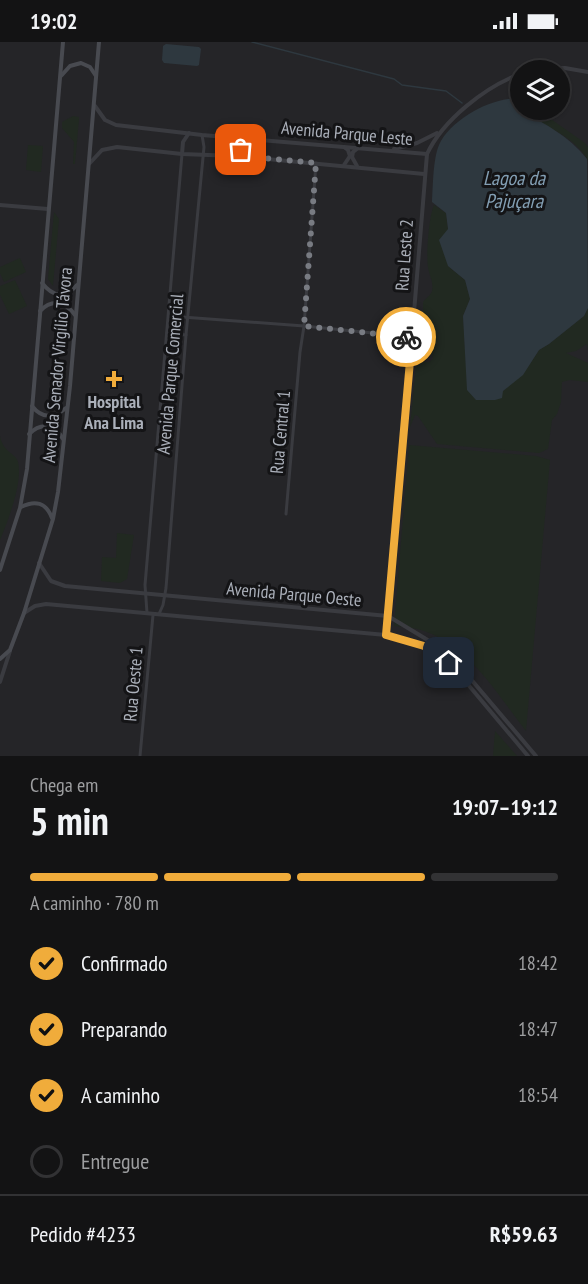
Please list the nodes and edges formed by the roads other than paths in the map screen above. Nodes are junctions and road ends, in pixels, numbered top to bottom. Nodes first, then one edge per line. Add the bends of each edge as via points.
1 (63, 42) edge
2 (99, 42) edge
3 (570, 69) edge
4 (588, 72) edge
5 (97, 77) junction
6 (60, 78) junction
7 (510, 79) edge
8 (95, 106) junction
9 (442, 129) junction
10 (189, 133) junction
11 (202, 135) junction
12 (237, 137) junction
13 (246, 138) junction
14 (342, 146) junction
15 (359, 147) junction
16 (388, 150) junction
17 (182, 154) junction
18 (427, 154) junction
19 (203, 156) junction
20 (235, 156) junction
21 (242, 156) junction
22 (90, 163) junction
23 (316, 163) junction
24 (344, 166) junction
25 (359, 167) junction
26 (424, 174) junction
27 (0, 205) edge
28 (48, 209) junction
29 (42, 283) junction
30 (78, 284) junction
31 (40, 311) junction
32 (75, 315) junction
33 (169, 316) junction
34 (187, 317) junction
35 (304, 326) junction
36 (167, 333) junction
37 (186, 335) junction
38 (412, 338) junction
39 (31, 406) junction
40 (67, 408) junction
41 (29, 434) junction
42 (63, 440) junction
43 (20, 508) junction
44 (286, 514) dead end
45 (53, 519) junction
46 (39, 563) junction
47 (0, 570) edge
48 (144, 594) junction
49 (165, 596) junction
50 (24, 613) junction
51 (147, 614) junction
52 (155, 615) junction
53 (388, 616) junction
54 (386, 635) junction
55 (10, 650) junction
56 (0, 659) edge
57 (0, 682) edge
58 (140, 756) edge
59 (528, 756) edge
60 (536, 756) edge

1 - 6 main road, Avenida Senador Virgílio Távora
2 - 5 main road, Avenida Senador Virgílio Távora
3 - 4 street
5 - 6 main road via 90,67 77,63
5 - 8 main road, Avenida Senador Virgílio Távora
6 - 28 main road, Avenida Senador Virgílio Távora
7 - 9 street, Avenida Parque Leste via 489,90
8 - 10 street, Avenida Parque Leste via 105,120 116,125
8 - 22 main road, Avenida Senador Virgílio Távora
9 - 16 street via 417,143
9 - 18 street, Avenida Parque Leste
10 - 11 street, Avenida Parque Leste
10 - 17 street
11 - 12 street, Avenida Parque Leste
11 - 19 street, Avenida Parque Comercial
12 - 13 street, Avenida Parque Leste
12 - 20 street via 239,147
13 - 14 street, Avenida Parque Leste
13 - 21 street
14 - 15 street, Avenida Parque Leste
14 - 24 street via 350,156
15 - 16 street, Avenida Parque Leste
15 - 25 street via 352,157
16 - 18 street, Avenida Parque Leste
17 - 19 street, Avenida Parque Leste
17 - 22 street, Avenida Parque Leste via 108,147
17 - 33 street, Avenida Parque Comercial
18 - 26 street, Avenida Parque Leste
19 - 20 street, Avenida Parque Leste
19 - 34 street, Avenida Parque Comercial
20 - 21 street, Avenida Parque Leste
21 - 23 street, Avenida Parque Leste
22 - 30 main road, Avenida Senador Virgílio Távora
23 - 24 street, Avenida Parque Leste
23 - 35 street, Rua Central 1
24 - 25 street, Avenida Parque Leste
25 - 26 street, Avenida Parque Leste
26 - 38 street, Rua Leste 2
27 - 28 street
28 - 29 main road, Avenida Senador Virgílio Távora
29 - 30 main road via 58,295
29 - 31 main road, Avenida Senador Virgílio Távora
30 - 32 main road, Avenida Senador Virgílio Távora
31 - 32 main road via 48,304 58,303 68,306
31 - 39 main road, Avenida Senador Virgílio Távora
32 - 40 main road, Avenida Senador Virgílio Távora
33 - 34 street
33 - 36 street, Avenida Parque Comercial
34 - 35 street
34 - 37 street, Avenida Parque Comercial
35 - 38 street
35 - 44 street, Rua Central 1
36 - 37 street
36 - 48 street, Avenida Parque Comercial
37 - 49 street, Avenida Parque Comercial
38 - 53 street
39 - 40 main road via 48,417
39 - 41 main road, Avenida Senador Virgílio Távora
40 - 42 main road, Avenida Senador Virgílio Távora
41 - 42 main road via 47,426 57,430
41 - 43 main road, Avenida Senador Virgílio Távora
42 - 45 main road, Avenida Senador Virgílio Távora
43 - 45 main road via 41,504
43 - 47 main road, Avenida Senador Virgílio Távora
45 - 46 main road, Avenida Senador Virgílio Távora
46 - 48 street, Avenida Parque Oeste via 57,585
46 - 50 main road, Avenida Senador Virgílio Távora
48 - 49 street, Avenida Parque Oeste
48 - 51 street, Avenida Parque Comercial
49 - 52 street, Avenida Parque Comercial via 162,609
49 - 53 street, Avenida Parque Oeste
50 - 51 street, Avenida Parque Oeste via 46,604
50 - 55 main road, Avenida Senador Virgílio Távora
51 - 52 street, Avenida Parque Oeste
52 - 54 street, Avenida Parque Oeste
52 - 58 street, Rua Oeste 1
53 - 54 street
53 - 60 street, Avenida Parque Oeste via 453,658
54 - 59 street, Avenida Parque Oeste via 424,646 444,658
55 - 56 main road
55 - 57 street, Avenida Senador Virgílio Távora

